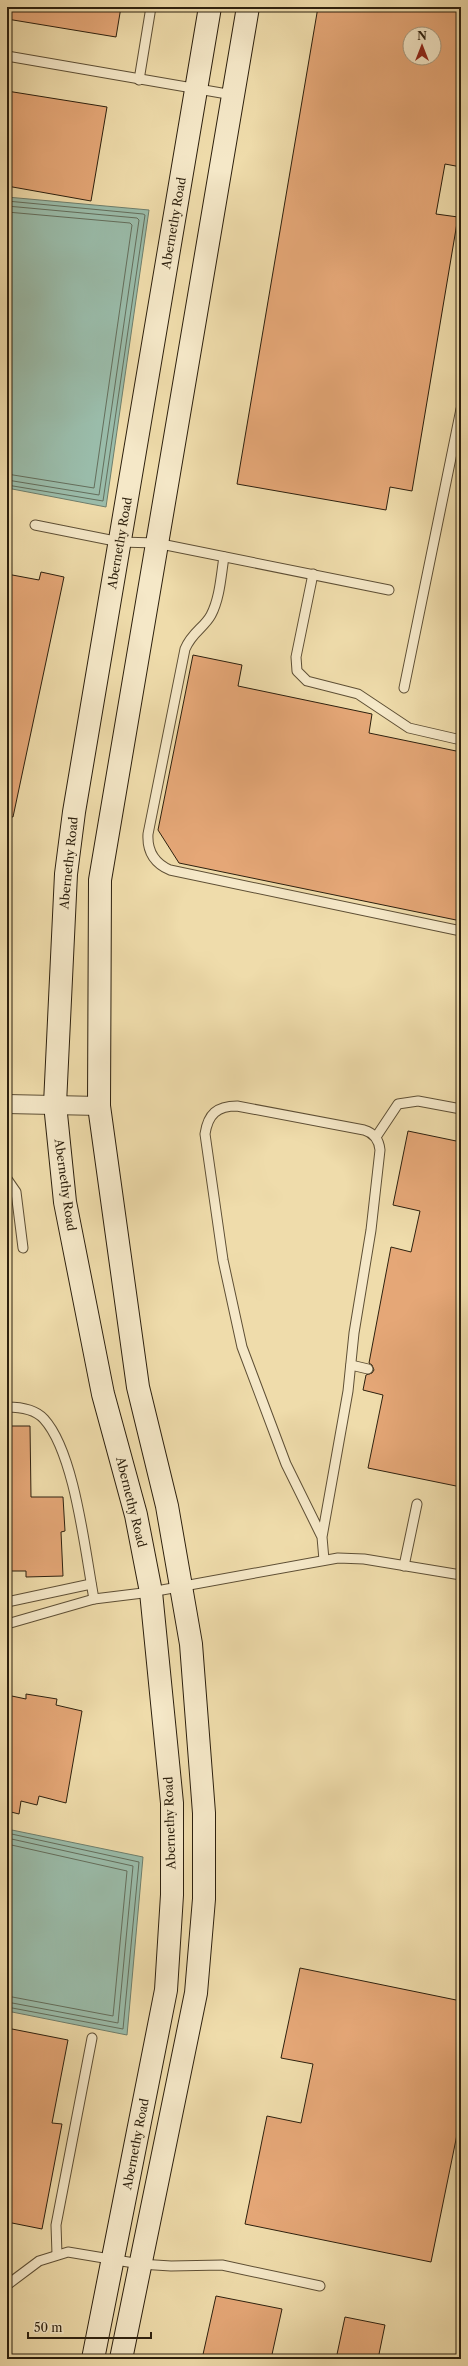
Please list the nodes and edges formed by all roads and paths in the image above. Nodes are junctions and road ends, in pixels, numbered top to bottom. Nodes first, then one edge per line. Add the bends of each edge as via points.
1 (151, 7) edge
2 (210, 7) edge
3 (248, 7) edge
4 (7, 56) edge
5 (140, 80) junction
6 (196, 91) junction
7 (233, 96) junction
8 (461, 409) edge
9 (35, 525) dead end
10 (120, 542) junction
11 (156, 543) junction
12 (224, 557) junction
13 (313, 574) junction
14 (389, 590) dead end
15 (404, 688) dead end
16 (461, 740) edge
17 (461, 931) edge
18 (7, 1104) edge
19 (55, 1104) junction
20 (99, 1106) junction
21 (461, 1109) edge
22 (376, 1137) junction
23 (7, 1178) edge
24 (23, 1248) dead end
25 (351, 1365) junction
26 (368, 1369) dead end
27 (7, 1407) edge
28 (417, 1504) dead end
29 (322, 1537) junction
30 (324, 1560) junction
31 (404, 1566) junction
32 (461, 1575) edge
33 (91, 1584) junction
34 (182, 1586) junction
35 (151, 1592) junction
36 (94, 1599) junction
37 (7, 1602) edge
38 (7, 1624) edge
39 (166, 1990) junction
40 (196, 1993) junction
41 (92, 2038) dead end
42 (57, 2254) junction
43 (114, 2260) junction
44 (140, 2264) junction
45 (7, 2285) edge
46 (320, 2286) dead end
47 (93, 2359) edge
48 (121, 2359) edge

1 - 5 lane
2 - 6 main road, Abernethy Road
3 - 7 main road
4 - 5 lane
5 - 6 lane
6 - 7 lane
6 - 10 main road, Abernethy Road
7 - 11 main road
8 - 15 lane
9 - 10 lane
10 - 11 lane
10 - 19 main road, Abernethy Road via 74,812 66,874
11 - 12 lane
11 - 20 main road via 100,880
12 - 13 lane
12 - 17 lane via 213,610 190,638 185,650 148,834 150,851 155,859 161,866 170,870
13 - 14 lane
13 - 16 lane via 296,657 298,671 302,677 313,684 358,694 409,728
18 - 19 street
19 - 20 street
19 - 35 main road, Abernethy Road via 65,1202 103,1394 136,1515
20 - 34 main road via 138,1387 167,1506
21 - 22 lane via 418,1101 398,1104
22 - 25 lane via 380,1150
22 - 29 lane via 364,1130 237,1106 217,1109 207,1123 205,1134 224,1260 242,1347 286,1464
23 - 24 lane via 16,1192
25 - 26 lane
25 - 29 lane
27 - 33 lane via 24,1408 43,1418 62,1447
28 - 31 lane
29 - 30 lane
30 - 31 lane via 351,1558
30 - 34 lane
31 - 32 lane
33 - 36 lane
33 - 37 lane
34 - 35 lane
34 - 40 main road via 191,1644 204,1813 204,1899
35 - 36 lane
35 - 39 main road, Abernethy Road via 172,1803 172,1895
36 - 38 lane
39 - 40 main road
39 - 43 main road, Abernethy Road
40 - 44 main road
41 - 42 lane via 56,2225
42 - 43 lane via 68,2252
42 - 45 lane via 39,2261
43 - 44 lane
43 - 47 main road, Abernethy Road
44 - 46 lane via 222,2265
44 - 48 main road

